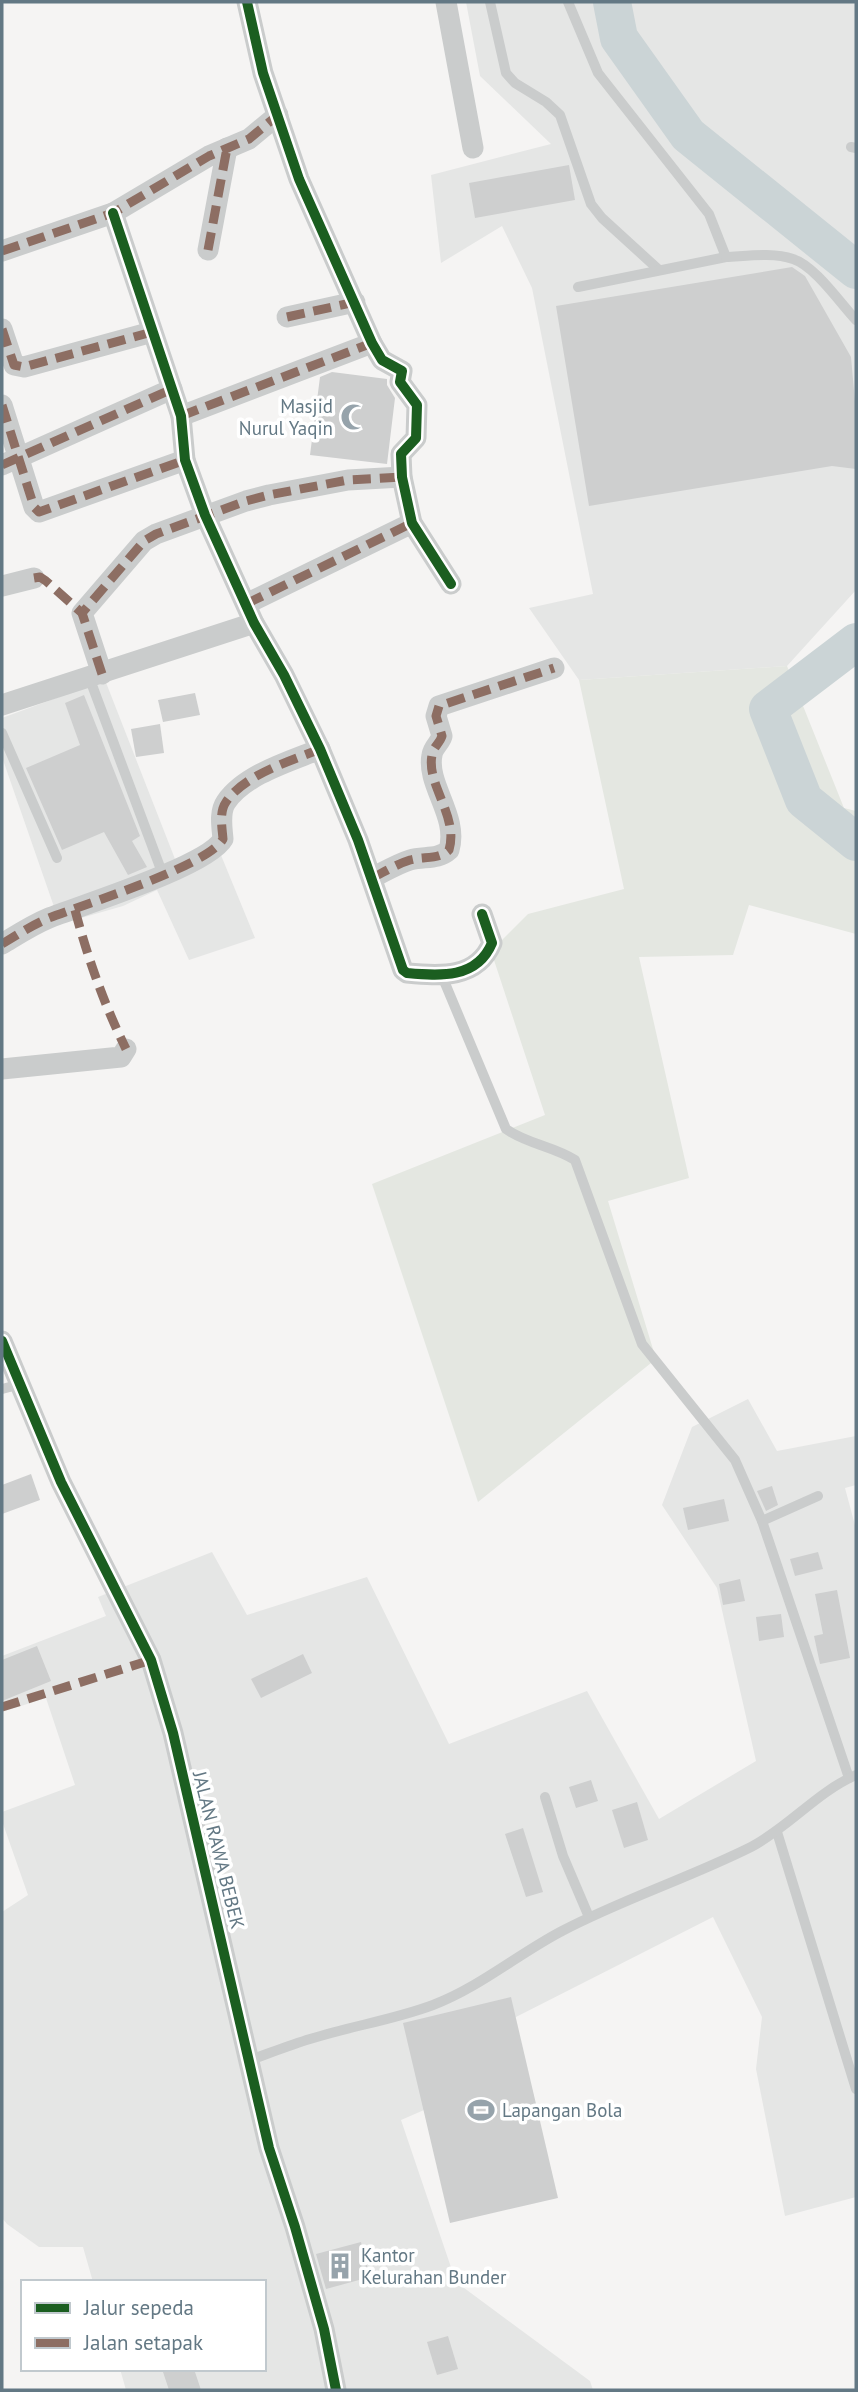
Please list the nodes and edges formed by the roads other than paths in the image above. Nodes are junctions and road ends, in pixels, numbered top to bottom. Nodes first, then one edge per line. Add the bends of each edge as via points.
1 (247, 2) edge
2 (446, 2) edge
3 (490, 2) edge
4 (568, 2) edge
5 (278, 115) junction
6 (227, 148) junction
7 (473, 148) dead end
8 (113, 213) junction
9 (208, 250) dead end
10 (2, 251) edge
11 (726, 257) junction
12 (659, 270) junction
13 (578, 286) dead end
14 (355, 302) junction
15 (287, 317) dead end
16 (856, 320) edge
17 (2, 329) edge
18 (152, 332) junction
19 (372, 343) junction
20 (172, 389) junction
21 (2, 405) edge
22 (181, 416) junction
23 (185, 460) junction
24 (10, 462) edge
25 (402, 477) junction
26 (205, 515) junction
27 (412, 523) junction
28 (34, 578) dead end
29 (451, 584) dead end
30 (2, 586) edge
31 (250, 613) junction
32 (554, 668) dead end
33 (96, 675) junction
34 (2, 705) edge
35 (2, 733) edge
36 (320, 749) junction
37 (57, 858) dead end
38 (163, 876) junction
39 (372, 878) junction
40 (482, 914) dead end
41 (2, 944) edge
42 (442, 976) junction
43 (126, 1049) dead end
44 (2, 1069) edge
45 (2, 1341) edge
46 (12, 1387) edge
47 (818, 1496) dead end
48 (762, 1521) junction
49 (853, 1777) edge
50 (545, 1797) dead end
51 (777, 1832) junction
52 (589, 1917) junction
53 (250, 2060) junction
54 (856, 2089) edge
55 (336, 2390) edge

1 - 5 street
2 - 7 street
3 - 12 lane via 506,73 560,115 591,204
4 - 11 lane via 598,73 709,214
5 - 6 street via 249,139
5 - 14 street via 299,179
6 - 8 street
6 - 9 street
8 - 10 street
8 - 18 street
11 - 12 lane
11 - 16 lane via 792,258 806,265
12 - 13 lane
14 - 15 street
14 - 19 street
17 - 18 street via 14,365 24,367
18 - 20 street
19 - 22 street
19 - 25 street via 382,360 402,371 400,382 417,405 416,438 401,454
20 - 22 street
20 - 24 street
21 - 24 street
22 - 23 street
23 - 24 street via 39,512
23 - 26 street
25 - 26 street via 318,484
25 - 27 street
26 - 31 street
26 - 33 street via 144,541 82,613
27 - 29 street
27 - 31 street
28 - 30 street
31 - 33 street
31 - 36 street
32 - 39 street via 439,706 436,716 442,736 431,758 447,810 451,845 438,858 407,861
33 - 34 street
33 - 38 lane
35 - 37 lane
36 - 38 street via 261,774 239,789 225,803 220,845
36 - 39 street
38 - 41 street via 49,918
39 - 42 street via 404,972
40 - 42 street via 492,943 487,955 474,968
42 - 48 lane via 506,1129 575,1160 642,1344 735,1460
43 - 44 street via 121,1057
45 - 46 street, JALAN RAWA BEBEK
46 - 53 street, JALAN RAWA BEBEK via 151,1660 173,1733
47 - 48 lane
48 - 49 lane
49 - 51 lane
50 - 52 lane
51 - 52 lane
51 - 54 lane
52 - 53 lane via 432,2005
53 - 55 street, JALAN RAWA BEBEK via 269,2148 324,2329

